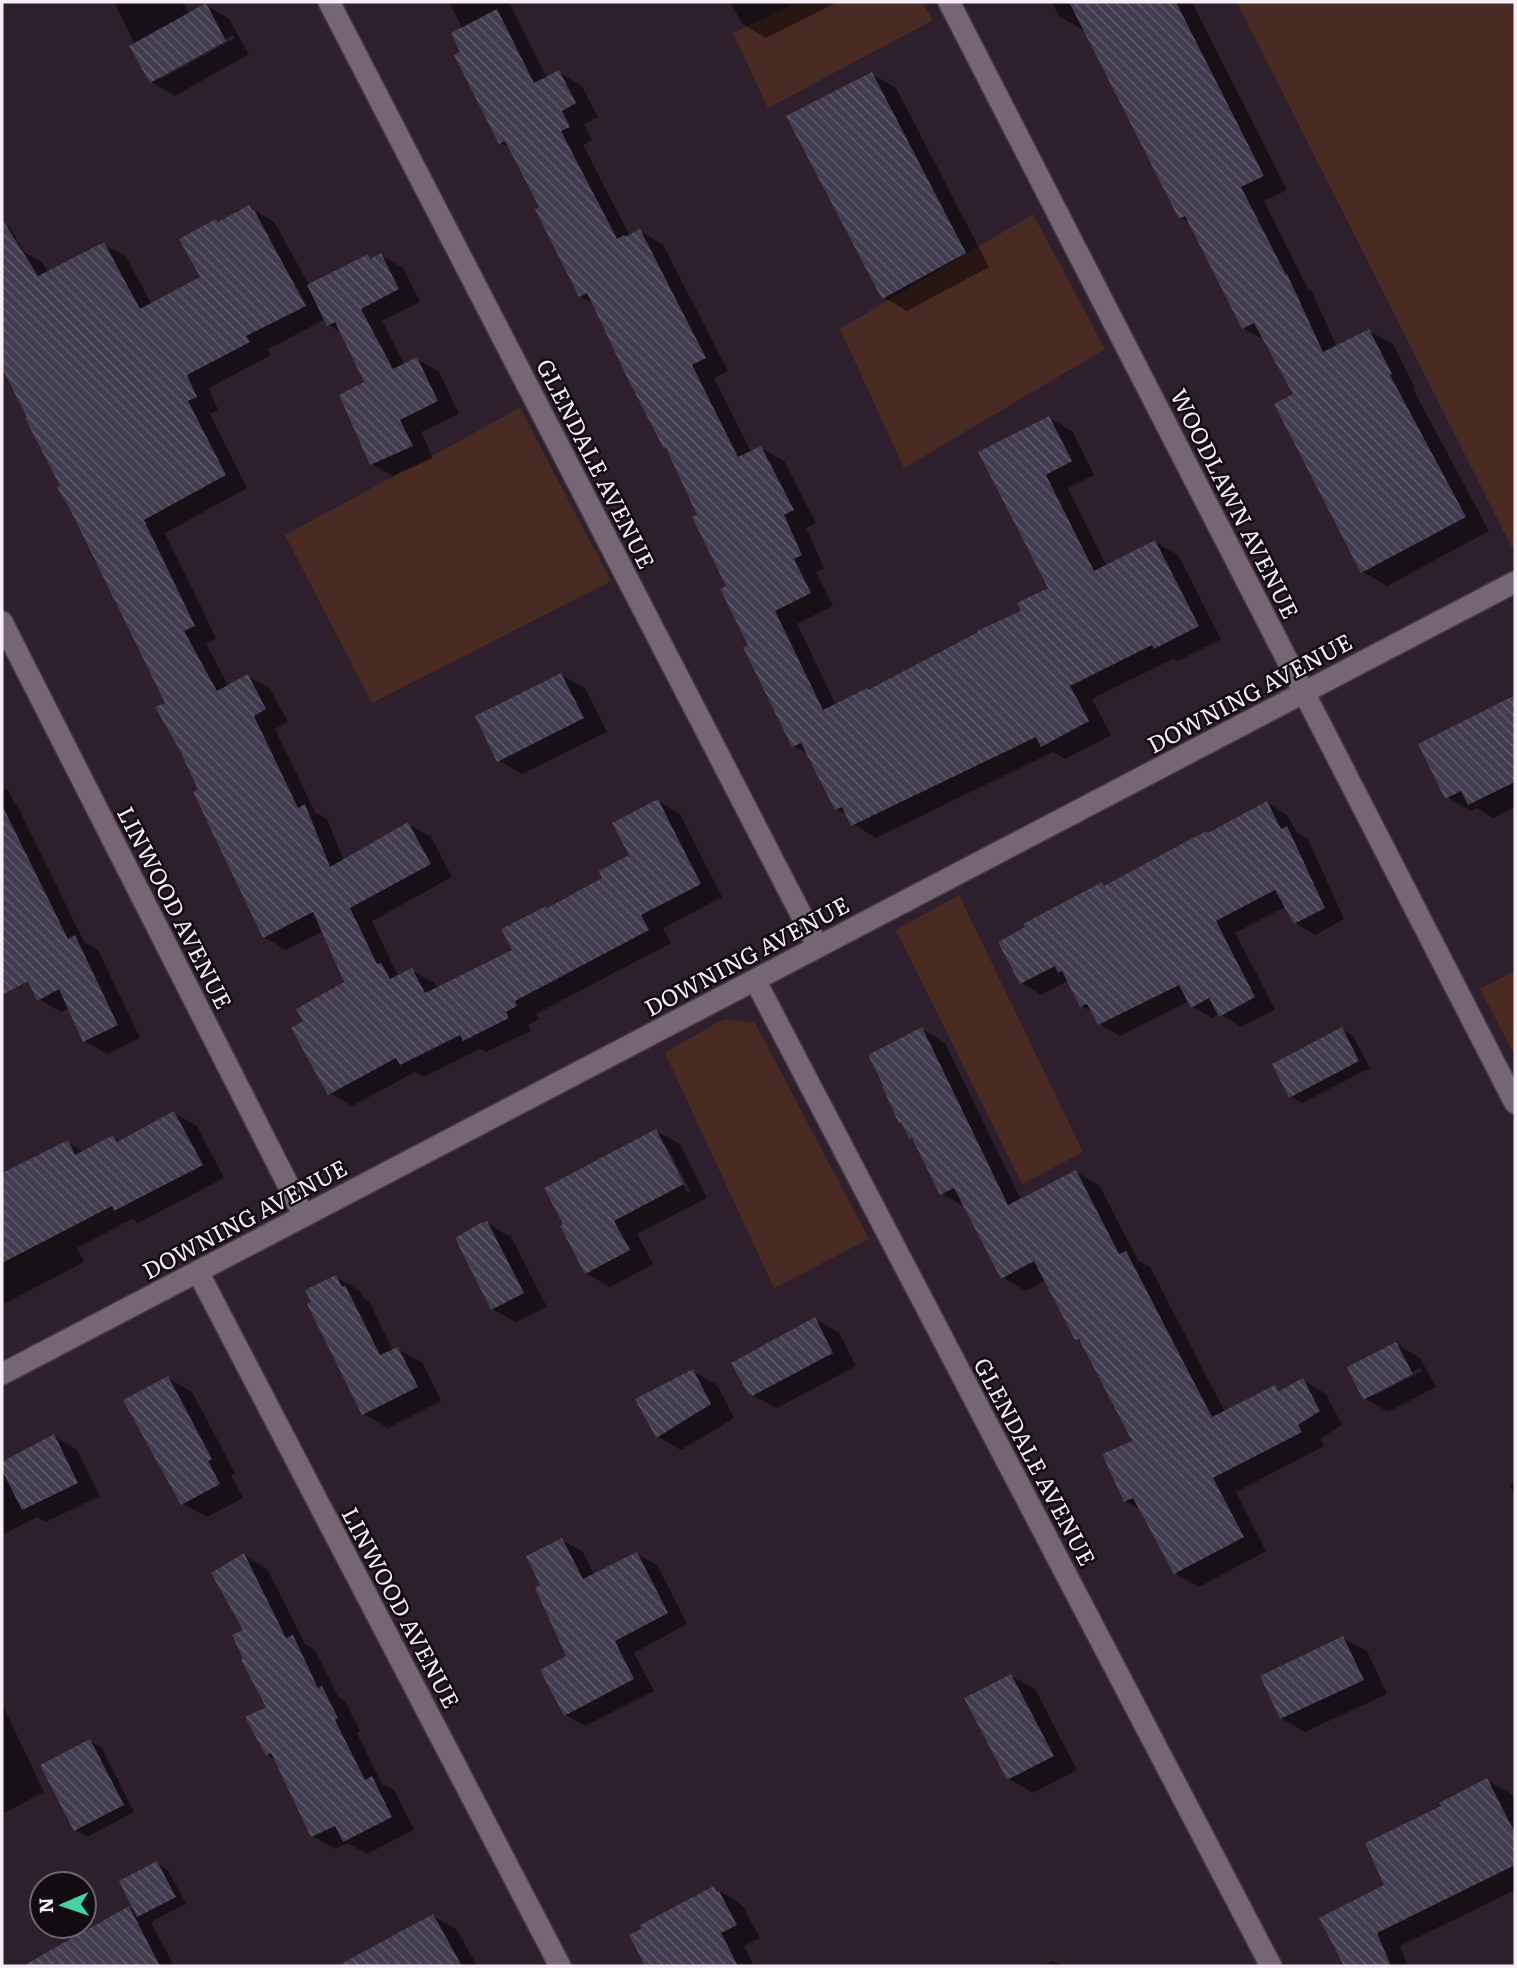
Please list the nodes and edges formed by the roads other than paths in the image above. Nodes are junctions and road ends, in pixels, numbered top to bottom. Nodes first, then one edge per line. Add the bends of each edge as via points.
1 (329, 2) edge
2 (949, 2) edge
3 (1515, 582) edge
4 (2, 622) edge
5 (1304, 693) junction
6 (818, 947) junction
7 (755, 980) junction
8 (1515, 1103) edge
9 (304, 1216) junction
10 (198, 1272) junction
11 (2, 1374) edge
12 (561, 1966) edge
13 (1271, 1966) edge

1 - 6 street, GLENDALE AVENUE
2 - 5 street, WOODLAWN AVENUE
3 - 5 street, DOWNING AVENUE
4 - 9 street, LINWOOD AVENUE
5 - 6 street, DOWNING AVENUE
5 - 8 street, WOODLAWN AVENUE
6 - 7 street, DOWNING AVENUE
7 - 9 street, DOWNING AVENUE
7 - 13 street, GLENDALE AVENUE
9 - 10 street, DOWNING AVENUE
10 - 11 street, DOWNING AVENUE
10 - 12 street, LINWOOD AVENUE

